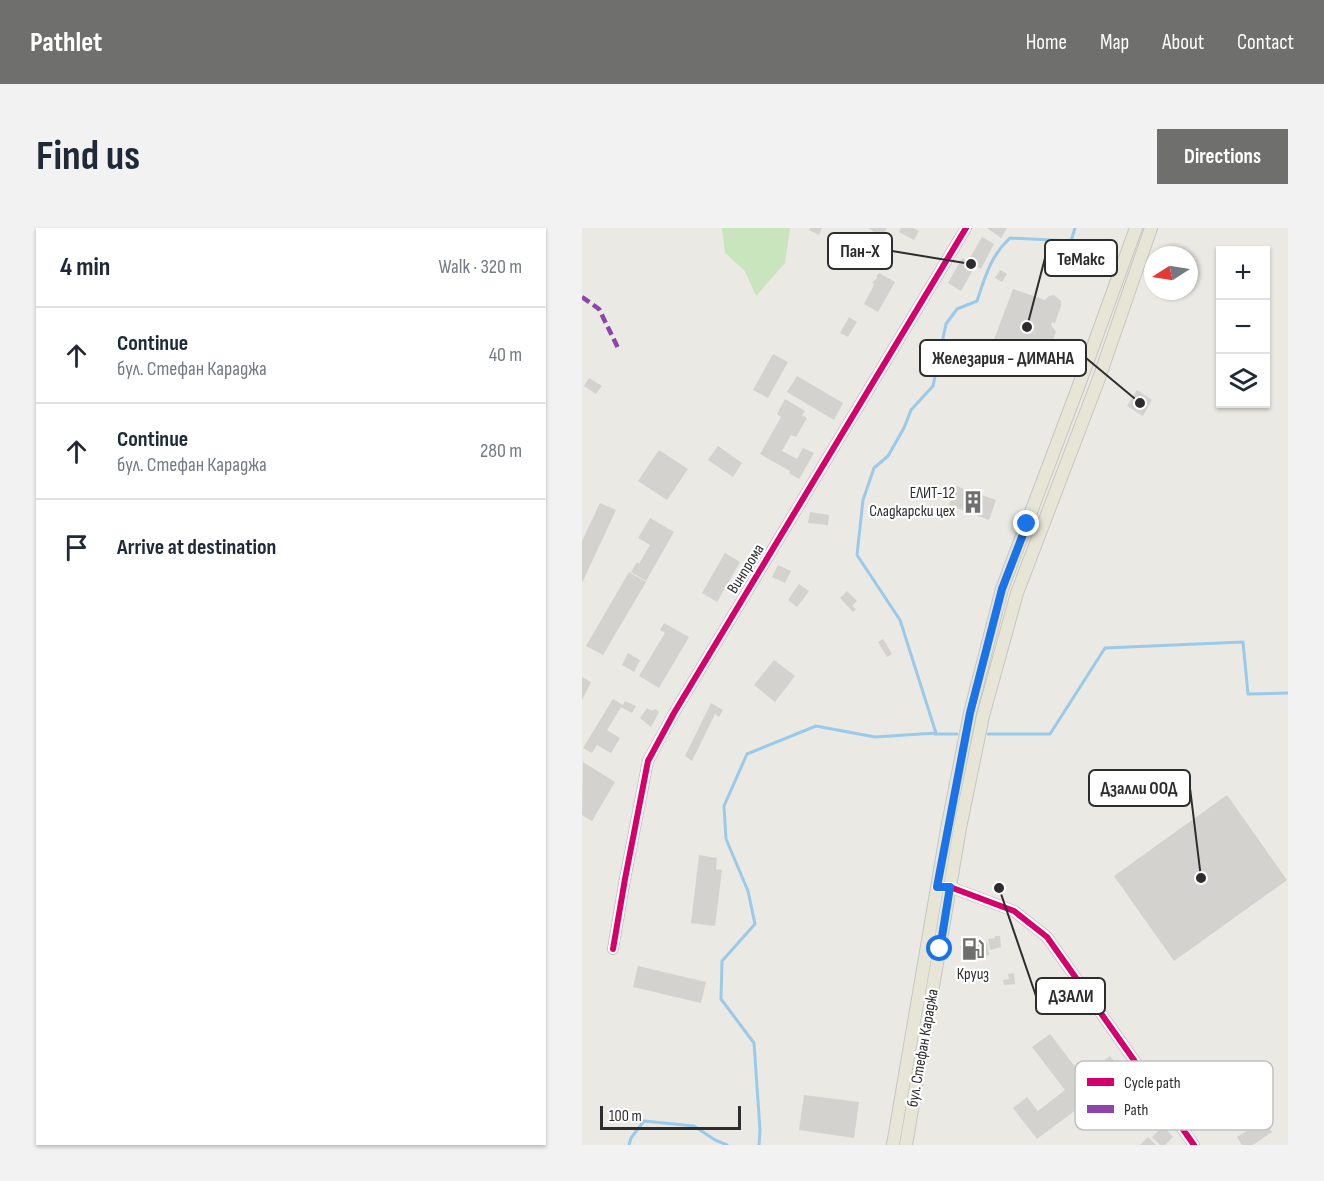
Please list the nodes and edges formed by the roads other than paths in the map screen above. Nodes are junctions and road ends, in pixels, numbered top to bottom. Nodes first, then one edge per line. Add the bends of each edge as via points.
1 (966, 228) edge
2 (1136, 228) edge
3 (1151, 228) edge
4 (937, 887) junction
5 (950, 887) junction
6 (613, 949) dead end
7 (1135, 1061) edge
8 (1183, 1130) edge
9 (893, 1145) edge
10 (906, 1145) edge
11 (1194, 1145) edge

1 - 6 street, Винпрома via 648,761
2 - 4 main road, бул. Стефан Караджа via 1002,589 970,713
3 - 5 main road, бул. Стефан Караджа via 1017,593 983,716
4 - 5 street
4 - 9 main road, бул. Стефан Караджа
5 - 7 street via 1014,911 1047,937
5 - 10 main road, бул. Стефан Караджа
8 - 11 street

